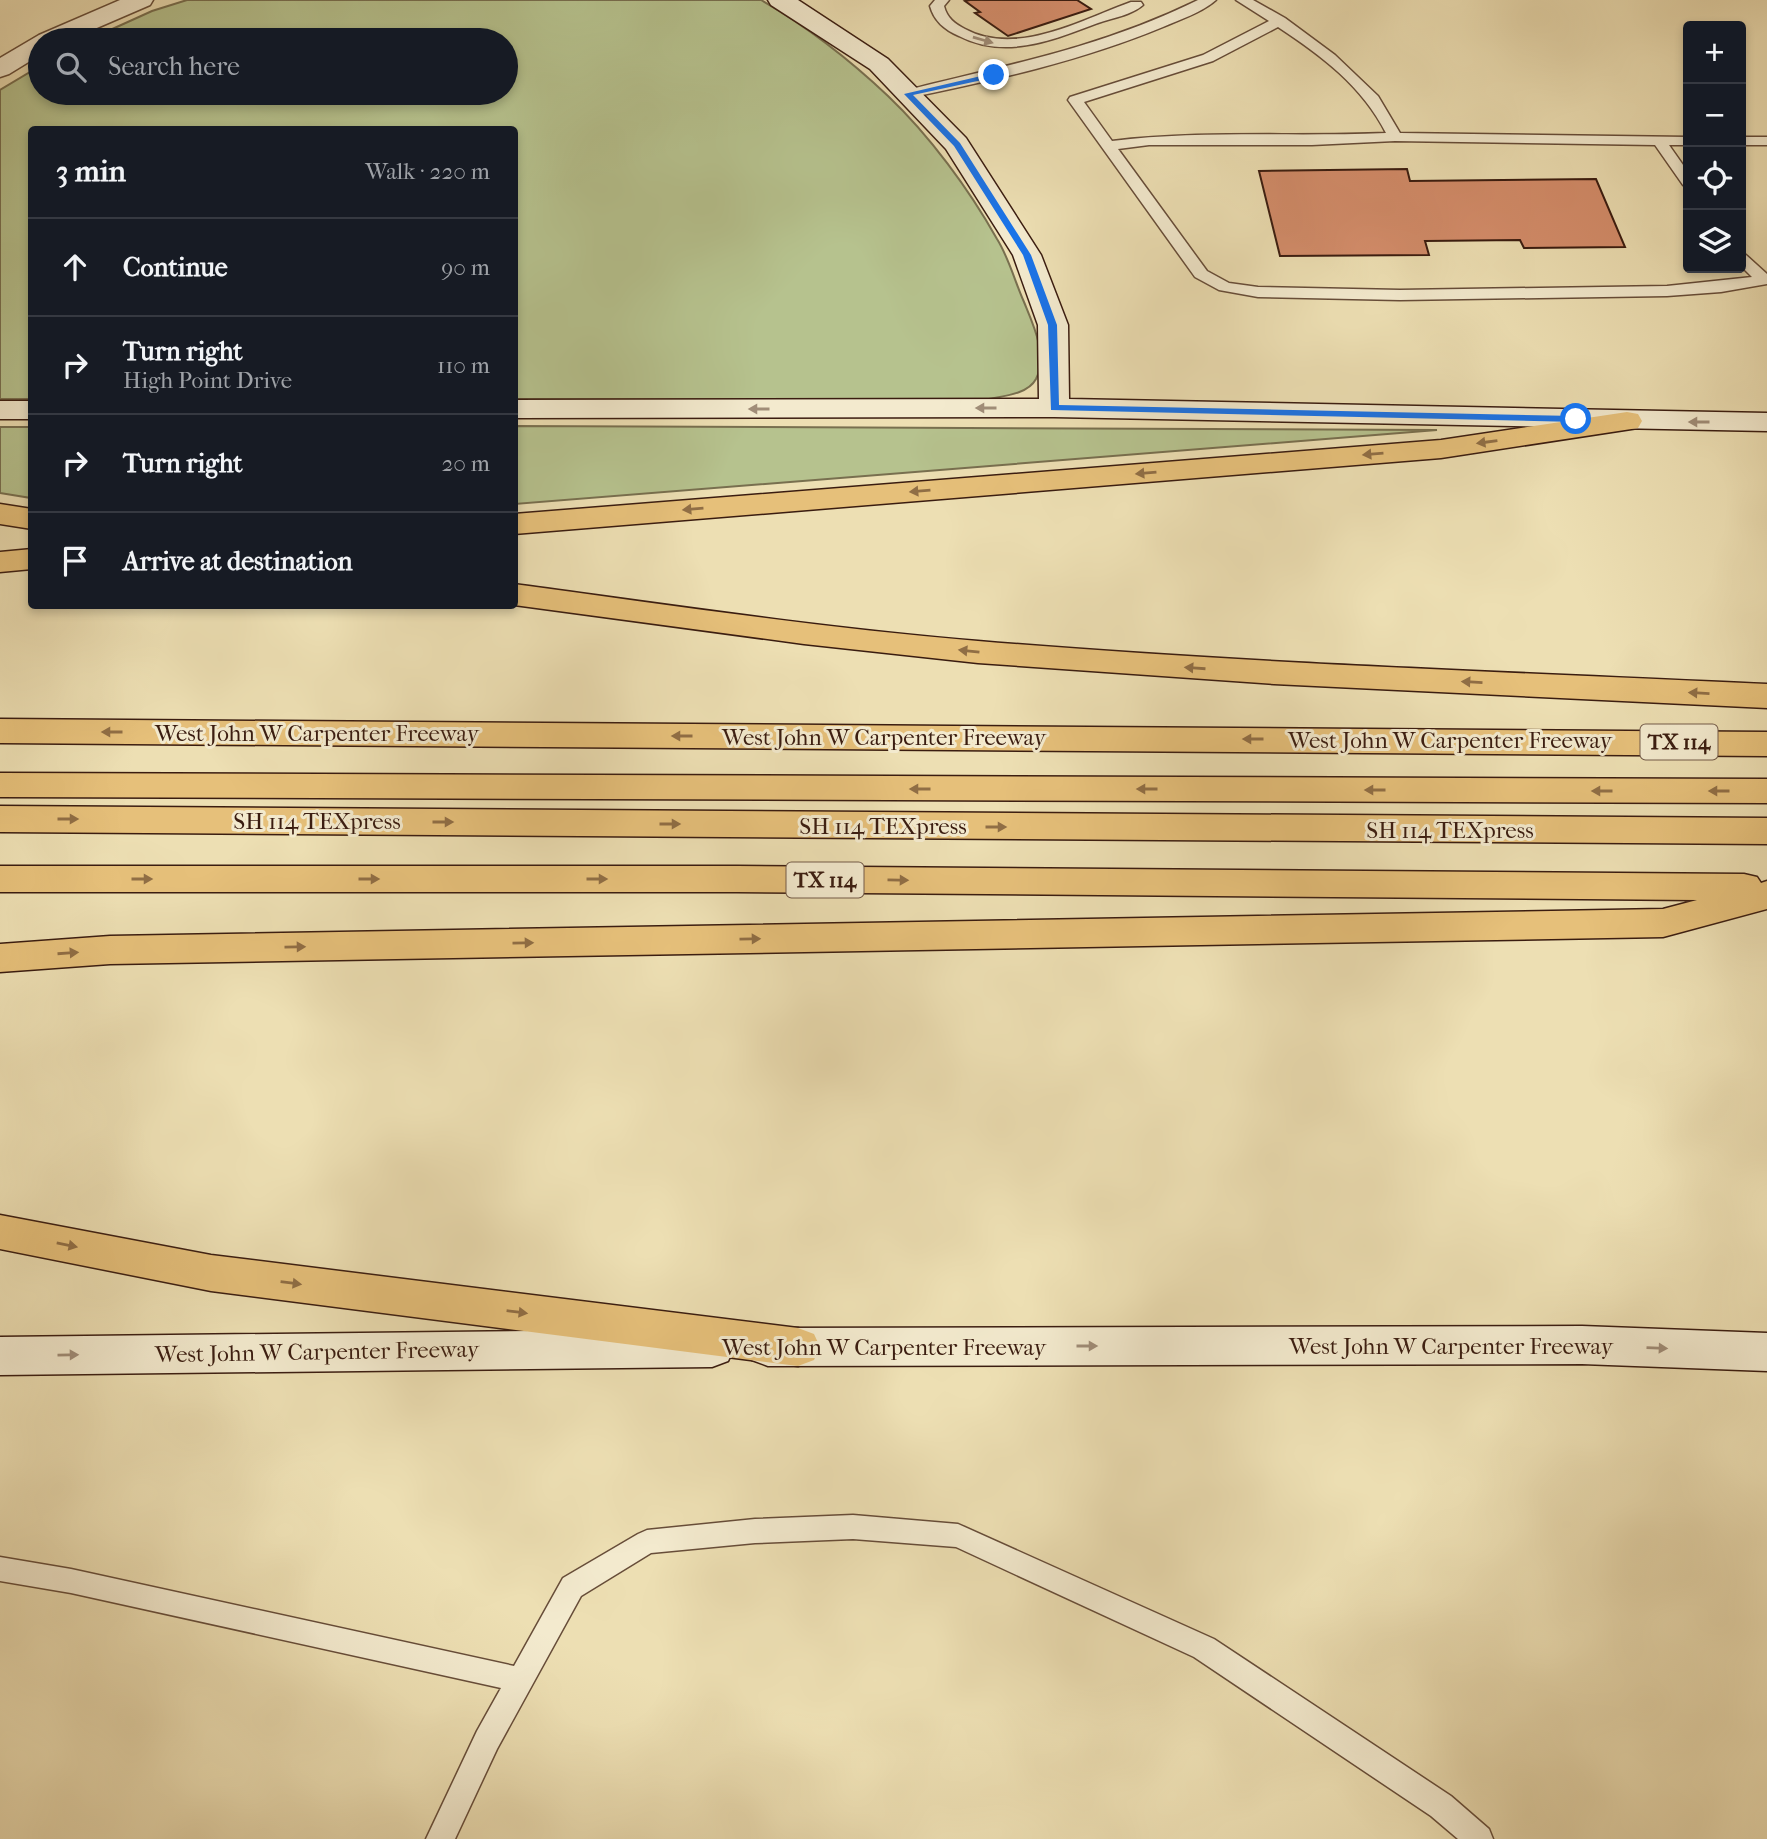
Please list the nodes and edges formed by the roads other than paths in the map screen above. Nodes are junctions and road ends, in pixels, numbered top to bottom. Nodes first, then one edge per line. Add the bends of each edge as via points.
1 (141, 0) edge
2 (780, 0) edge
3 (942, 0) edge
4 (1209, 0) edge
5 (1243, 0) edge
6 (1131, 3) edge
7 (1280, 21) junction
8 (1163, 23) junction
9 (76, 28) edge
10 (28, 52) edge
11 (0, 69) edge
12 (908, 94) junction
13 (1395, 137) junction
14 (1659, 141) junction
15 (1683, 141) edge
16 (1746, 141) edge
17 (1767, 141) edge
18 (1108, 146) junction
19 (1683, 175) edge
20 (1746, 262) edge
21 (1765, 279) edge
22 (1054, 408) junction
23 (518, 409) edge
24 (0, 410) edge
25 (28, 410) edge
26 (1627, 421) junction
27 (1767, 422) edge
28 (0, 514) edge
29 (28, 518) edge
30 (518, 524) edge
31 (28, 559) edge
32 (0, 562) edge
33 (518, 595) edge
34 (1767, 696) edge
35 (0, 732) edge
36 (1767, 744) edge
37 (0, 785) edge
38 (1767, 791) edge
39 (0, 819) edge
40 (1767, 831) edge
41 (0, 879) edge
42 (1767, 887) edge
43 (1767, 895) edge
44 (0, 958) edge
45 (0, 1232) edge
46 (798, 1347) junction
47 (1764, 1350) edge
48 (0, 1356) edge
49 (0, 1569) edge
50 (521, 1680) junction
51 (440, 1839) edge
52 (1479, 1839) edge

1 - 9 main road
2 - 12 main road via 879,64
3 -> 6 lane via 937,6 939,15 950,25 965,35 1004,45 1056,32
4 - 8 lane
5 - 7 lane
6 - 8 lane
7 - 13 lane via 1373,98
7 - 18 lane via 1208,58 1075,100
8 - 12 lane via 1114,42
10 - 11 main road
12 - 22 main road via 957,144 1027,255 1053,325
13 - 14 lane
13 - 18 lane
14 - 15 lane
14 - 19 lane
16 - 17 lane
18 - 21 lane via 1201,274 1225,287 1258,292 1453,294 1667,291
20 - 21 lane
22 -> 23 main road
22 - 26 main road
24 - 25 main road
27 -> 26 main road
26 -> 30 highway via 1441,449
28 - 29 highway
31 - 32 highway
34 -> 33 highway via 1199,668 976,652
36 -> 35 highway, West John W Carpenter Freeway / TX 114
38 -> 37 highway, SH 114 TEXpress
39 -> 40 highway, SH 114 TEXpress
41 -> 42 highway, TX 114
44 -> 43 highway via 110,950 1663,923
45 -> 46 highway via 211,1273
46 -> 47 main road, West John W Carpenter Freeway via 1582,1345
48 -> 46 main road, West John W Carpenter Freeway
49 - 50 lane
50 - 51 lane
50 - 52 lane via 572,1587 647,1542 853,1527 958,1536 1204,1648 1441,1806

